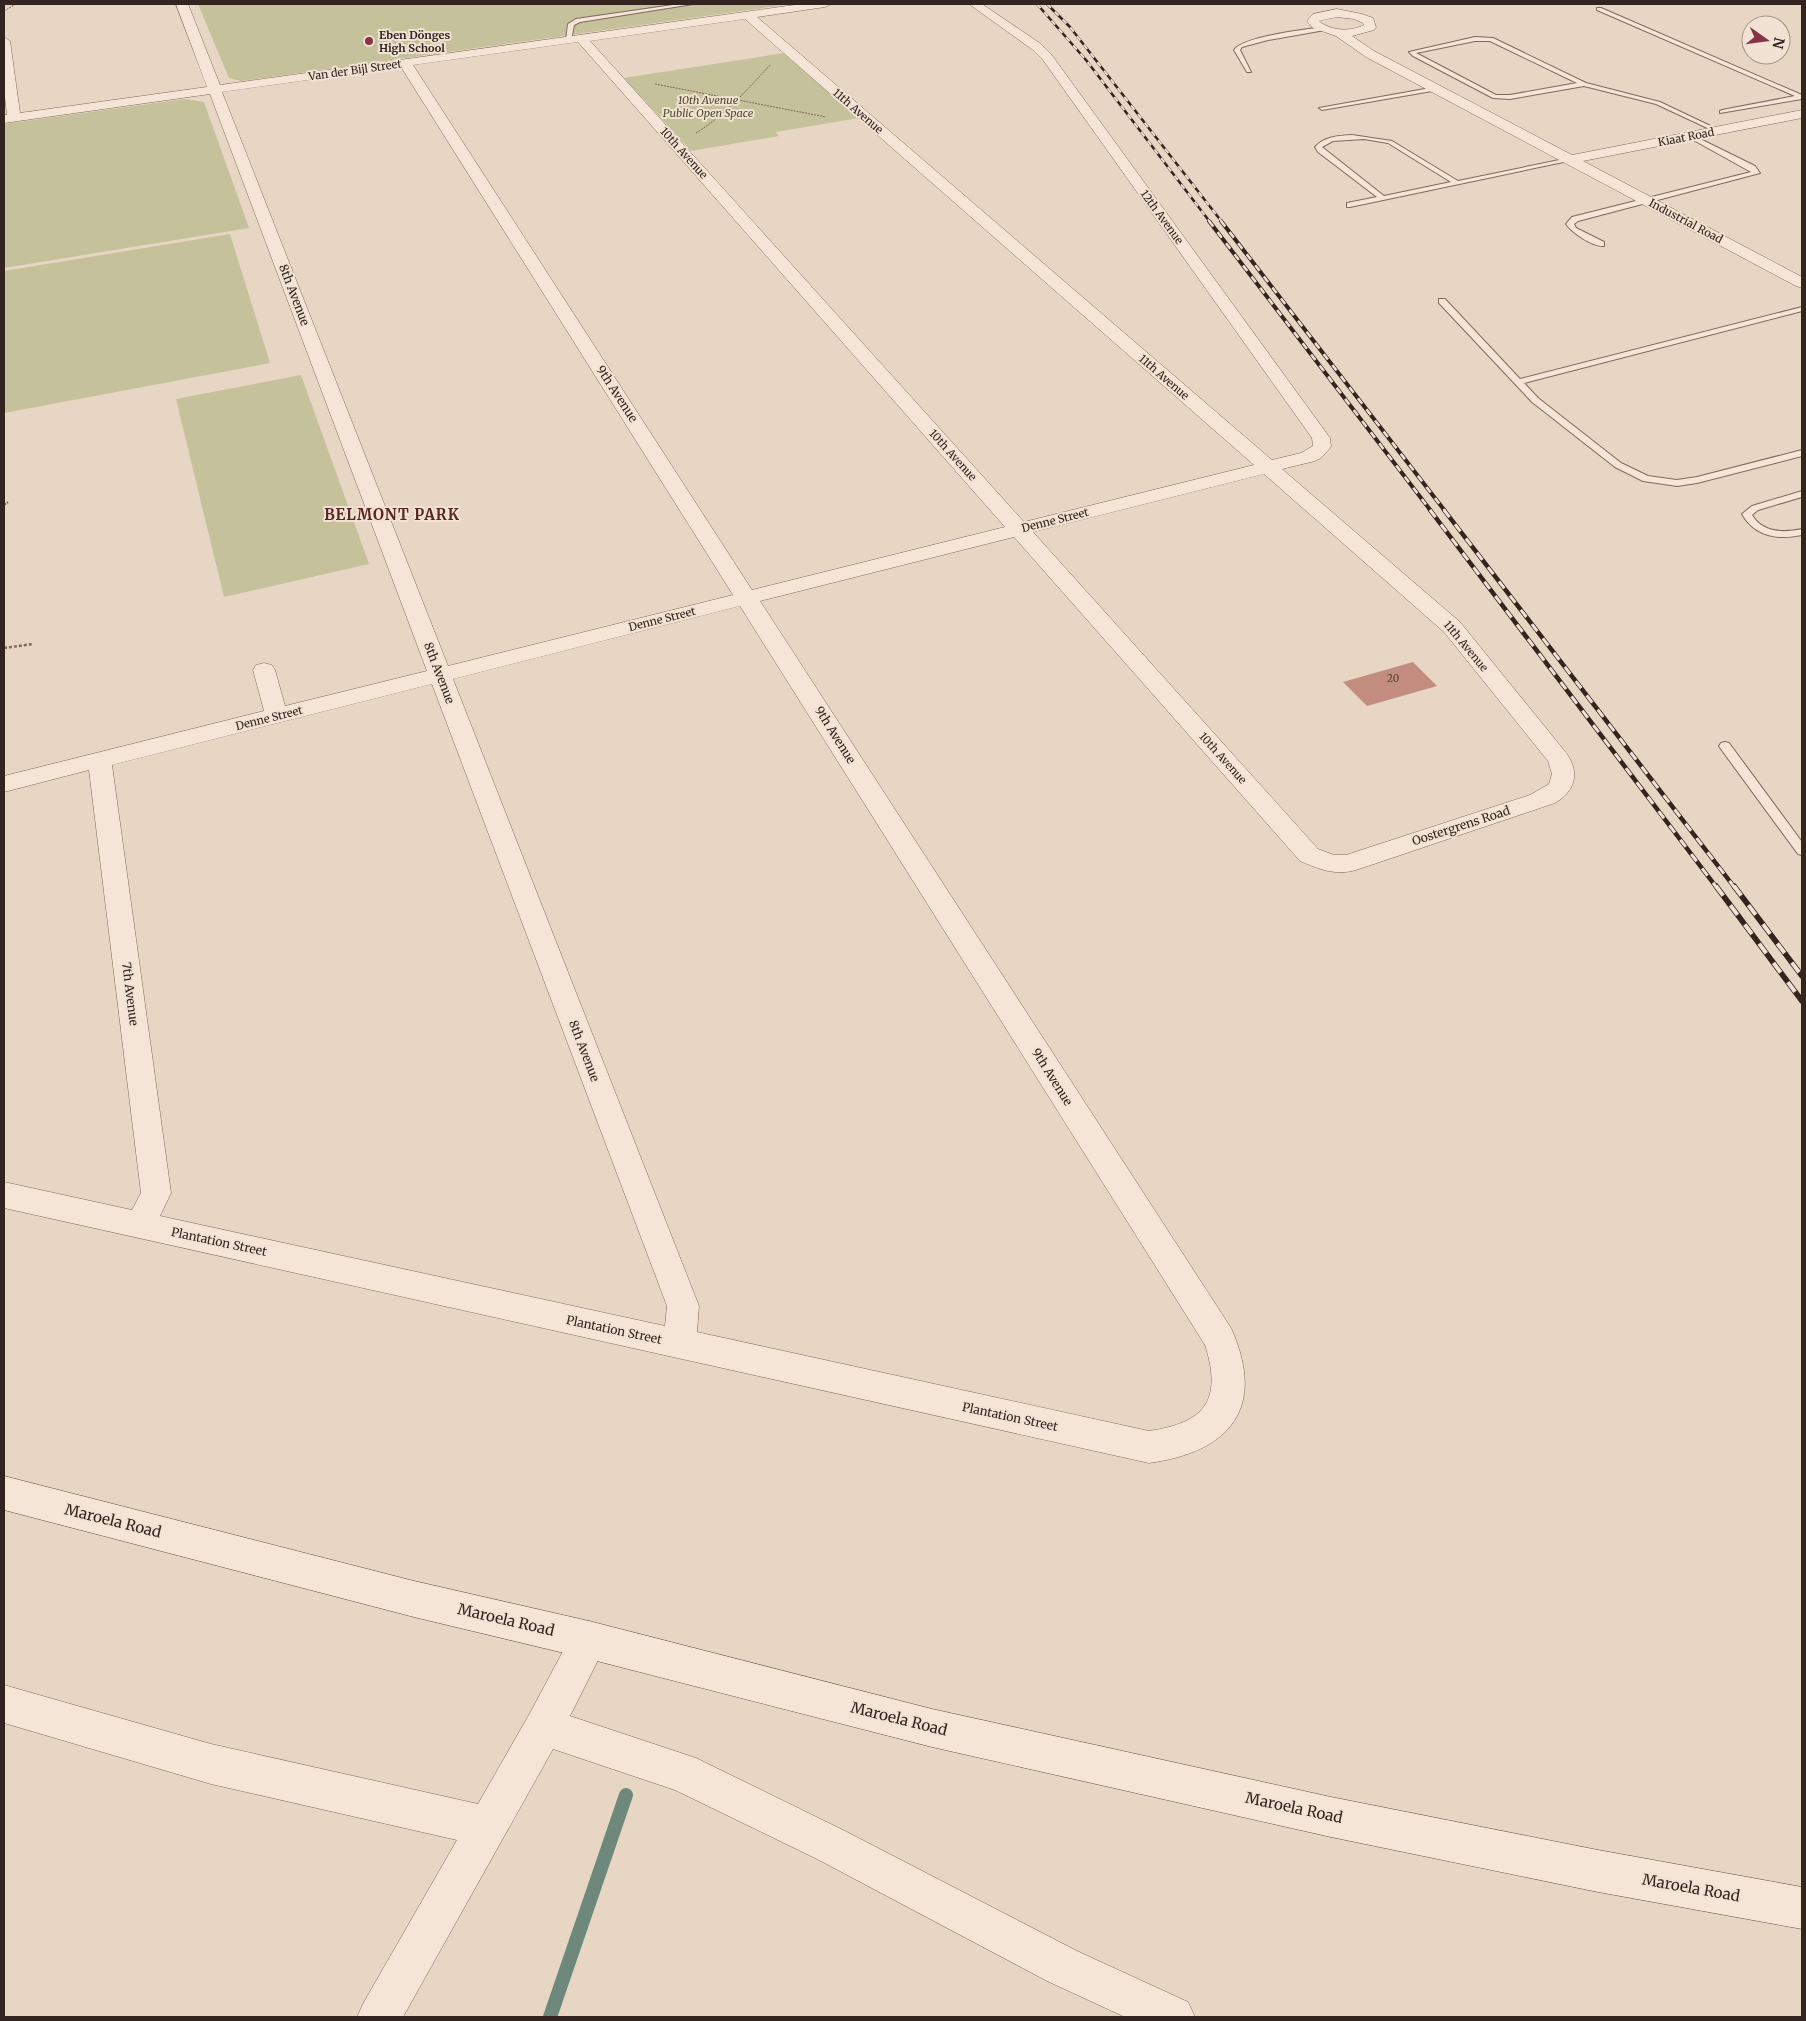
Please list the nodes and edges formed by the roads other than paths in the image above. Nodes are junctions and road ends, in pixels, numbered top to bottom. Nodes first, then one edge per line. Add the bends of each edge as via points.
1 (182, 4) edge
2 (690, 4) edge
3 (825, 4) edge
4 (974, 4) edge
5 (1599, 9) dead end
6 (748, 15) junction
7 (1323, 29) junction
8 (1338, 32) junction
9 (575, 39) junction
10 (4, 41) edge
11 (405, 63) junction
12 (1249, 70) dead end
13 (1584, 84) junction
14 (215, 89) junction
15 (1436, 89) junction
16 (1802, 97) edge
17 (1322, 108) dead end
18 (1722, 112) dead end
19 (1800, 117) edge
20 (9, 118) edge
21 (1718, 131) junction
22 (1690, 136) junction
23 (1570, 160) junction
24 (1457, 183) junction
25 (1382, 198) junction
26 (1648, 202) junction
27 (1350, 205) dead end
28 (1601, 244) dead end
29 (1802, 283) edge
30 (1442, 301) dead end
31 (1800, 311) edge
32 (1517, 382) junction
33 (1319, 451) joint
34 (1802, 453) edge
35 (1268, 467) junction
36 (1802, 494) edge
37 (1019, 529) junction
38 (1802, 532) edge
39 (747, 597) junction
40 (264, 670) dead end
41 (440, 675) junction
42 (277, 716) junction
43 (1725, 746) dead end
44 (100, 760) junction
45 (1559, 760) joint
46 (4, 784) edge
47 (1802, 851) edge
48 (1331, 864) joint
49 (4, 1195) edge
50 (140, 1225) junction
51 (680, 1344) junction
52 (1218, 1417) joint
53 (4, 1493) edge
54 (589, 1640) junction
55 (4, 1704) edge
56 (544, 1727) junction
57 (488, 1827) junction
58 (1802, 1908) edge
59 (379, 2017) edge
60 (1174, 2017) edge

1 - 14 street, 8th Avenue
2 - 9 lane via 578,20 570,24
3 - 6 street, Van der Bijl Street
4 - 33 street, 12th Avenue via 1047,57 1321,438 1322,448
5 - 16 lane
6 - 9 street, Van der Bijl Street
6 - 35 street, 11th Avenue
7 - 8 street
7 - 8 street via 1313,21 1317,16 1360,16 1371,24 1361,31
7 - 12 lane via 1240,46 1238,54
8 - 15 street, Industrial Road via 1370,54
9 - 11 street, Van der Bijl Street
9 - 37 street, 10th Avenue via 618,79
10 - 20 street
11 - 14 street, Van der Bijl Street
11 - 39 street, 9th Avenue
13 - 13 lane via 1510,97 1495,96 1412,52 1475,38 1491,39
13 - 21 lane via 1658,103
14 - 20 street, Van der Bijl Street
14 - 41 street, 8th Avenue
15 - 17 lane
15 - 23 street, Industrial Road
16 - 18 lane
19 - 21 street, Kiaat Road
21 - 22 street, Kiaat Road
22 - 23 street, Kiaat Road
22 - 26 lane via 1756,173
23 - 24 lane
23 - 26 street, Industrial Road
24 - 25 lane
24 - 25 lane via 1382,139 1358,137 1320,143 1320,151
25 - 27 lane
26 - 28 lane via 1575,219 1570,224 1573,229
26 - 29 street, Industrial Road
30 - 32 lane
31 - 32 lane
32 - 34 lane via 1549,412 1618,465 1646,479 1677,483 1697,480
33 - 35 street, Denne Street
35 - 37 street, Denne Street
35 - 45 street, 11th Avenue via 1452,627
36 - 38 lane via 1755,508 1747,514 1751,522 1767,532 1784,535
37 - 39 street, Denne Street
37 - 48 street, 10th Avenue via 1309,855
39 - 41 street, Denne Street
39 - 52 street, 9th Avenue via 1219,1339 1228,1358 1230,1379 1227,1399
40 - 42 street
41 - 42 street, Denne Street
41 - 51 street, 8th Avenue via 682,1306
42 - 44 street, Denne Street
43 - 47 lane
44 - 46 street, Denne Street
44 - 50 street, 7th Avenue via 156,1193
45 - 48 street, Oostergrens Road via 1563,781 1550,796 1358,861
49 - 50 street, Plantation Street
50 - 51 street, Plantation Street
51 - 52 street, Plantation Street via 1149,1447 1169,1446 1188,1440
53 - 54 street, Maroela Road via 414,1599
54 - 56 street
54 - 58 street, Maroela Road via 932,1728 1321,1814 1598,1871
55 - 57 street via 212,1764
56 - 57 street
56 - 60 street via 682,1772 831,1845 1062,1966
57 - 59 street

